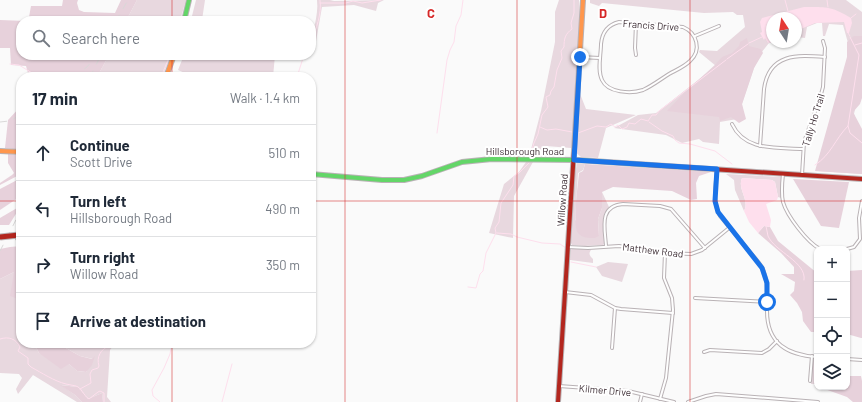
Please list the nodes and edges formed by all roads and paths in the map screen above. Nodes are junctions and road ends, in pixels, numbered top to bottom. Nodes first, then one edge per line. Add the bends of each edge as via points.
1 (191, 0) edge
2 (583, 0) edge
3 (187, 16) edge
4 (636, 23) junction
5 (718, 26) dead end
6 (695, 36) junction
7 (823, 41) dead end
8 (636, 54) dead end
9 (580, 57) junction
10 (825, 57) junction
11 (600, 58) junction
12 (172, 60) edge
13 (175, 60) edge
14 (168, 72) edge
15 (172, 72) edge
16 (732, 124) dead end
17 (760, 146) junction
18 (803, 149) junction
19 (0, 151) edge
20 (16, 152) edge
21 (574, 160) junction
22 (717, 169) junction
23 (316, 174) edge
24 (783, 174) junction
25 (802, 175) junction
26 (862, 179) edge
27 (862, 201) edge
28 (730, 227) junction
29 (16, 237) edge
30 (0, 238) edge
31 (606, 246) junction
32 (816, 246) edge
33 (568, 247) junction
34 (705, 248) junction
35 (850, 248) edge
36 (665, 254) junction
37 (565, 292) junction
38 (695, 298) dead end
39 (767, 302) junction
40 (615, 308) junction
41 (673, 313) junction
42 (777, 341) junction
43 (612, 348) dead end
44 (704, 352) dead end
45 (812, 356) joint
46 (850, 359) edge
47 (862, 360) edge
48 (810, 382) dead end
49 (559, 386) junction
50 (642, 394) junction
51 (777, 398) junction
52 (660, 399) junction
53 (694, 401) edge
54 (558, 402) edge
55 (640, 402) edge
56 (674, 402) edge
57 (688, 402) edge
58 (777, 402) edge
59 (818, 402) edge

1 - 3 main road
2 - 9 main road, Willow Road
4 - 6 street, Francis Drive via 680,26
4 - 8 street
4 - 11 street, Francis Drive via 619,22 608,27 602,37
5 - 6 street
6 - 11 street, Francis Drive via 697,50 690,62 639,91 615,90 606,86 600,76
7 - 10 street, Tally Ho Trail
9 - 11 street
9 - 21 main road, Willow Road
10 - 17 street via 792,56 771,70 765,84
10 - 18 street, Tally Ho Trail via 822,91
12 - 14 main road
13 - 15 main road
16 - 17 street via 744,140
17 - 18 street
18 - 25 street, Tally Ho Trail
19 - 20 main road
21 - 22 main road, Hillsborough Road
21 - 23 main road, Hillsborough Road via 476,160 404,180
21 - 33 main road, Willow Road
22 - 24 main road, Hillsborough Road
22 - 28 street via 716,206 720,216
24 - 25 main road, Hillsborough Road
24 - 32 street via 782,196 785,209
25 - 26 main road, Hillsborough Road
27 - 35 street via 859,218 860,239
28 - 34 street, Matthew Road
28 - 39 street via 762,268 767,283
29 - 30 main road, bridge
31 - 33 street, Matthew Road
31 - 34 street via 607,212 612,207 623,204 671,209
31 - 36 street, Matthew Road via 629,247
33 - 37 main road, Willow Road
34 - 36 street, Matthew Road via 691,254
36 - 41 street via 664,278 672,298
37 - 40 street via 591,295
37 - 49 main road, Willow Road
38 - 39 street
39 - 42 street via 768,323
40 - 41 street
40 - 43 street
41 - 52 street via 666,378
42 - 44 street via 762,353 710,350
42 - 45 street via 791,352
45 - 48 street
46 - 47 street
49 - 50 street, Kilmer Drive
49 - 54 main road, Willow Road
50 - 52 street, Kilmer Drive
50 - 55 street
51 - 53 street via 712,394
51 - 58 street
51 - 59 street
52 - 56 street, Kilmer Drive
53 - 57 street

